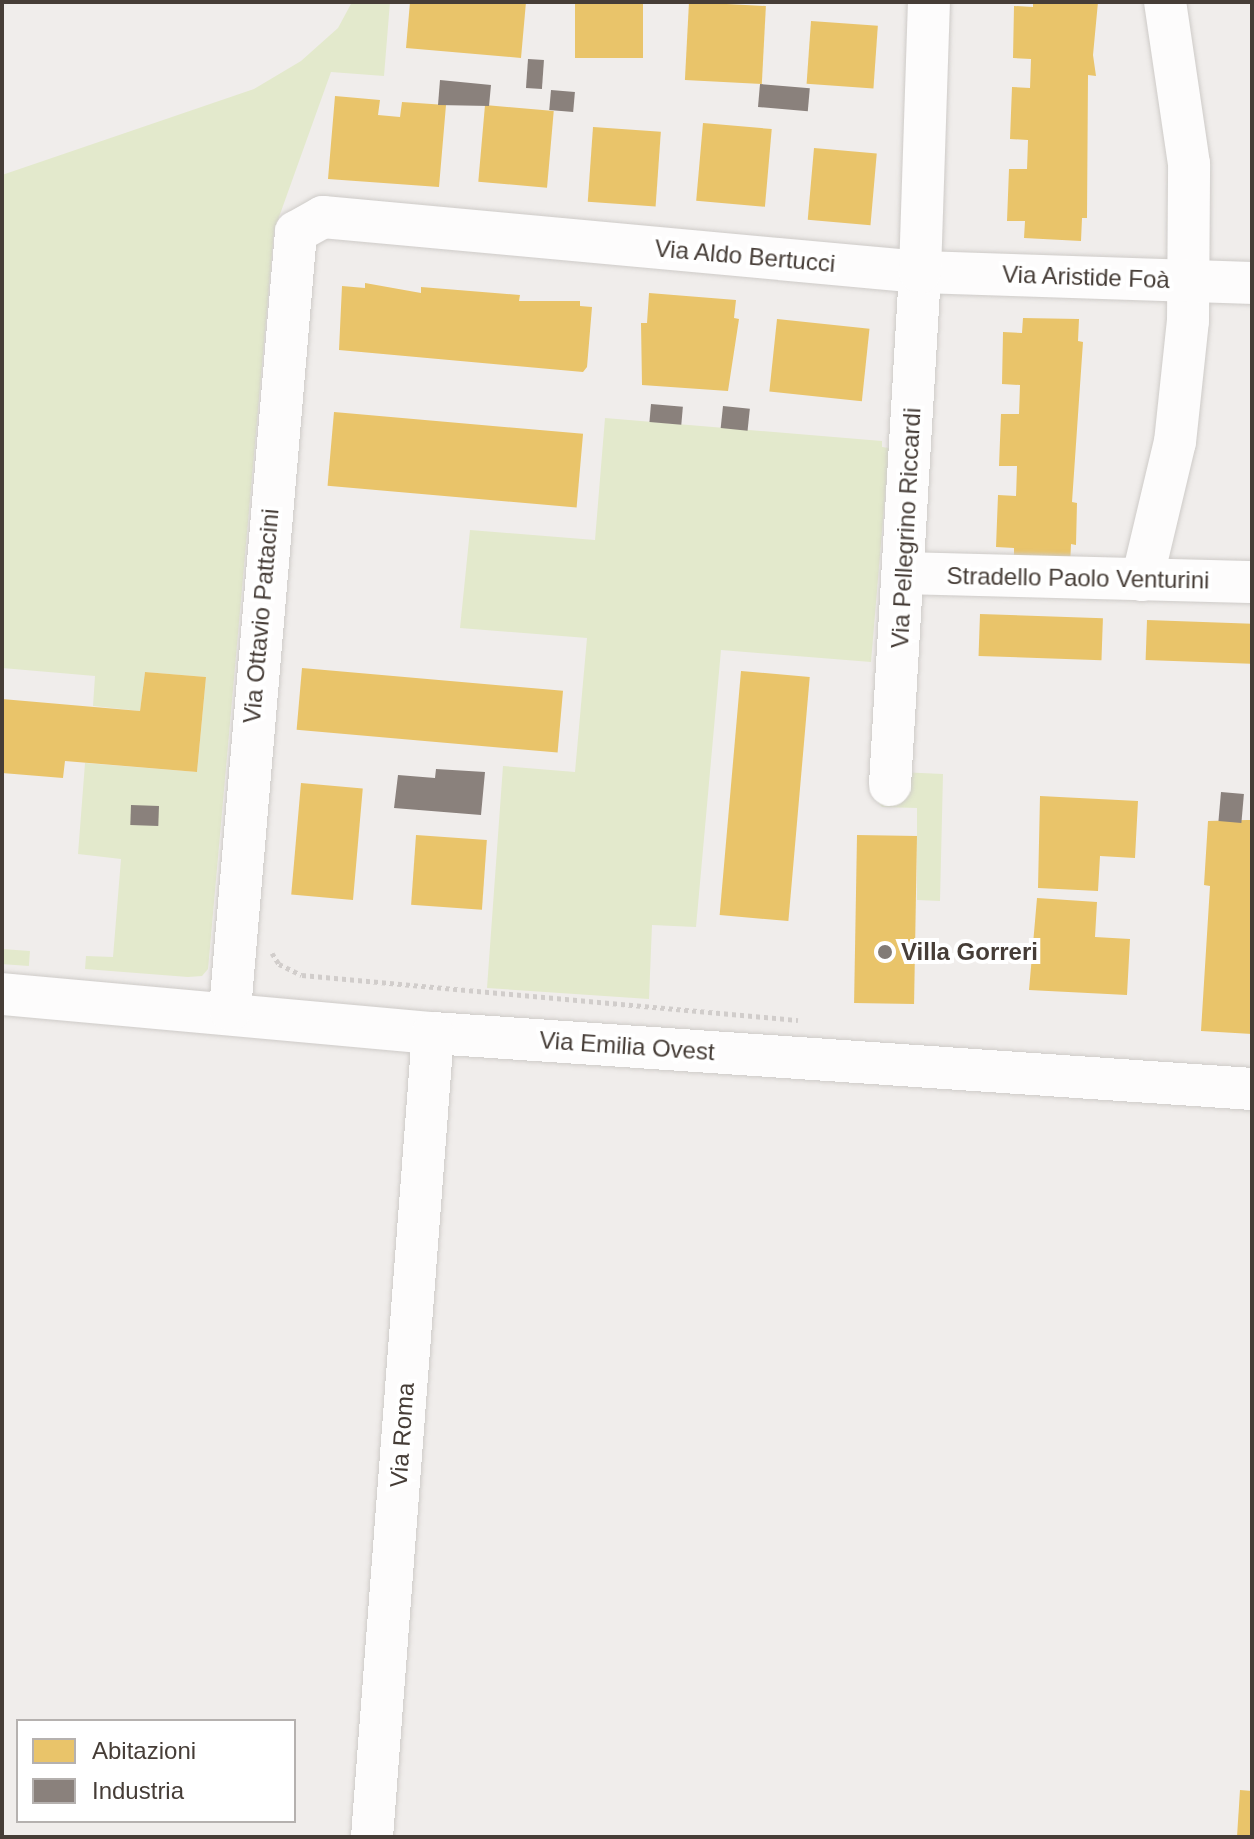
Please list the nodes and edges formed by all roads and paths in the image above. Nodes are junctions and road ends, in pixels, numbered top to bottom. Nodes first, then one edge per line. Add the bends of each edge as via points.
1 (929, 2) edge
2 (1165, 2) edge
3 (302, 225) joint
4 (920, 272) junction
5 (1189, 281) junction
6 (1252, 283) edge
7 (904, 573) junction
8 (1142, 580) junction
9 (1252, 582) edge
10 (890, 785) dead end
11 (268, 946) dead end
12 (2, 994) edge
13 (230, 1010) junction
14 (803, 1021) dead end
15 (433, 1033) junction
16 (1252, 1089) edge
17 (372, 1837) edge

1 - 4 street
2 - 5 street via 1187,145
3 - 4 street, Via Aldo Bertucci via 323,217
3 - 13 street, Via Ottavio Pattacini via 292,243
4 - 5 street, Via Aristide Foà
4 - 7 street, Via Pellegrino Riccardi
5 - 6 street, Via Aristide Foà
5 - 8 street via 1175,442
7 - 8 street, Stradello Paolo Venturini
7 - 10 street, Via Pellegrino Riccardi
8 - 9 street, Stradello Paolo Venturini
11 - 14 path via 279,964 302,975 783,1015
12 - 13 street, Via Emilia Ovest
13 - 15 street, Via Emilia Ovest
15 - 16 street, Via Emilia Ovest
15 - 17 street, Via Roma

